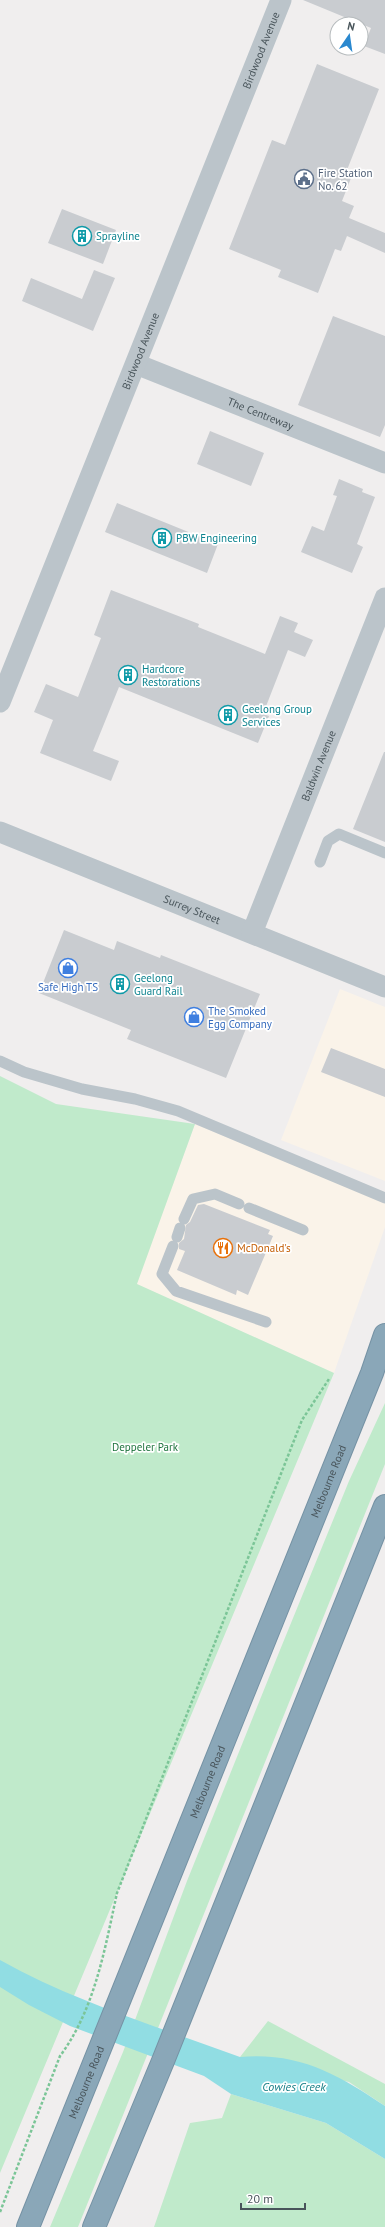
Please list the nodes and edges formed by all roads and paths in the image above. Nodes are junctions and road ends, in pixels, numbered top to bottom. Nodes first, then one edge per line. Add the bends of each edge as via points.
1 (281, 0) edge
2 (136, 364) junction
3 (385, 463) edge
4 (385, 598) edge
5 (0, 702) edge
6 (0, 832) edge
7 (385, 853) edge
8 (320, 862) dead end
9 (252, 932) junction
10 (385, 987) edge
11 (0, 1061) edge
12 (385, 1198) edge
13 (304, 1230) dead end
14 (266, 1322) dead end
15 (385, 1335) edge
16 (385, 1355) edge
17 (372, 1373) junction
18 (329, 1380) dead end
19 (385, 1506) edge
20 (0, 2212) edge
21 (28, 2227) edge
22 (94, 2227) edge

1 - 2 street, Birdwood Avenue
2 - 3 street, The Centreway
2 - 5 street, Birdwood Avenue
4 - 9 street, Baldwin Avenue
6 - 9 street, Surrey Street
7 - 8 lane via 339,834 328,840
9 - 10 street, Surrey Street
11 - 12 lane via 24,1072 82,1089 178,1111
13 - 14 lane via 215,1194 193,1199 162,1274 176,1291
15 - 17 highway, Melbourne Road
16 - 17 highway
17 - 21 highway, Melbourne Road
18 - 20 path via 302,1420 117,1893 102,1961 75,2037 60,2056
19 - 22 highway

